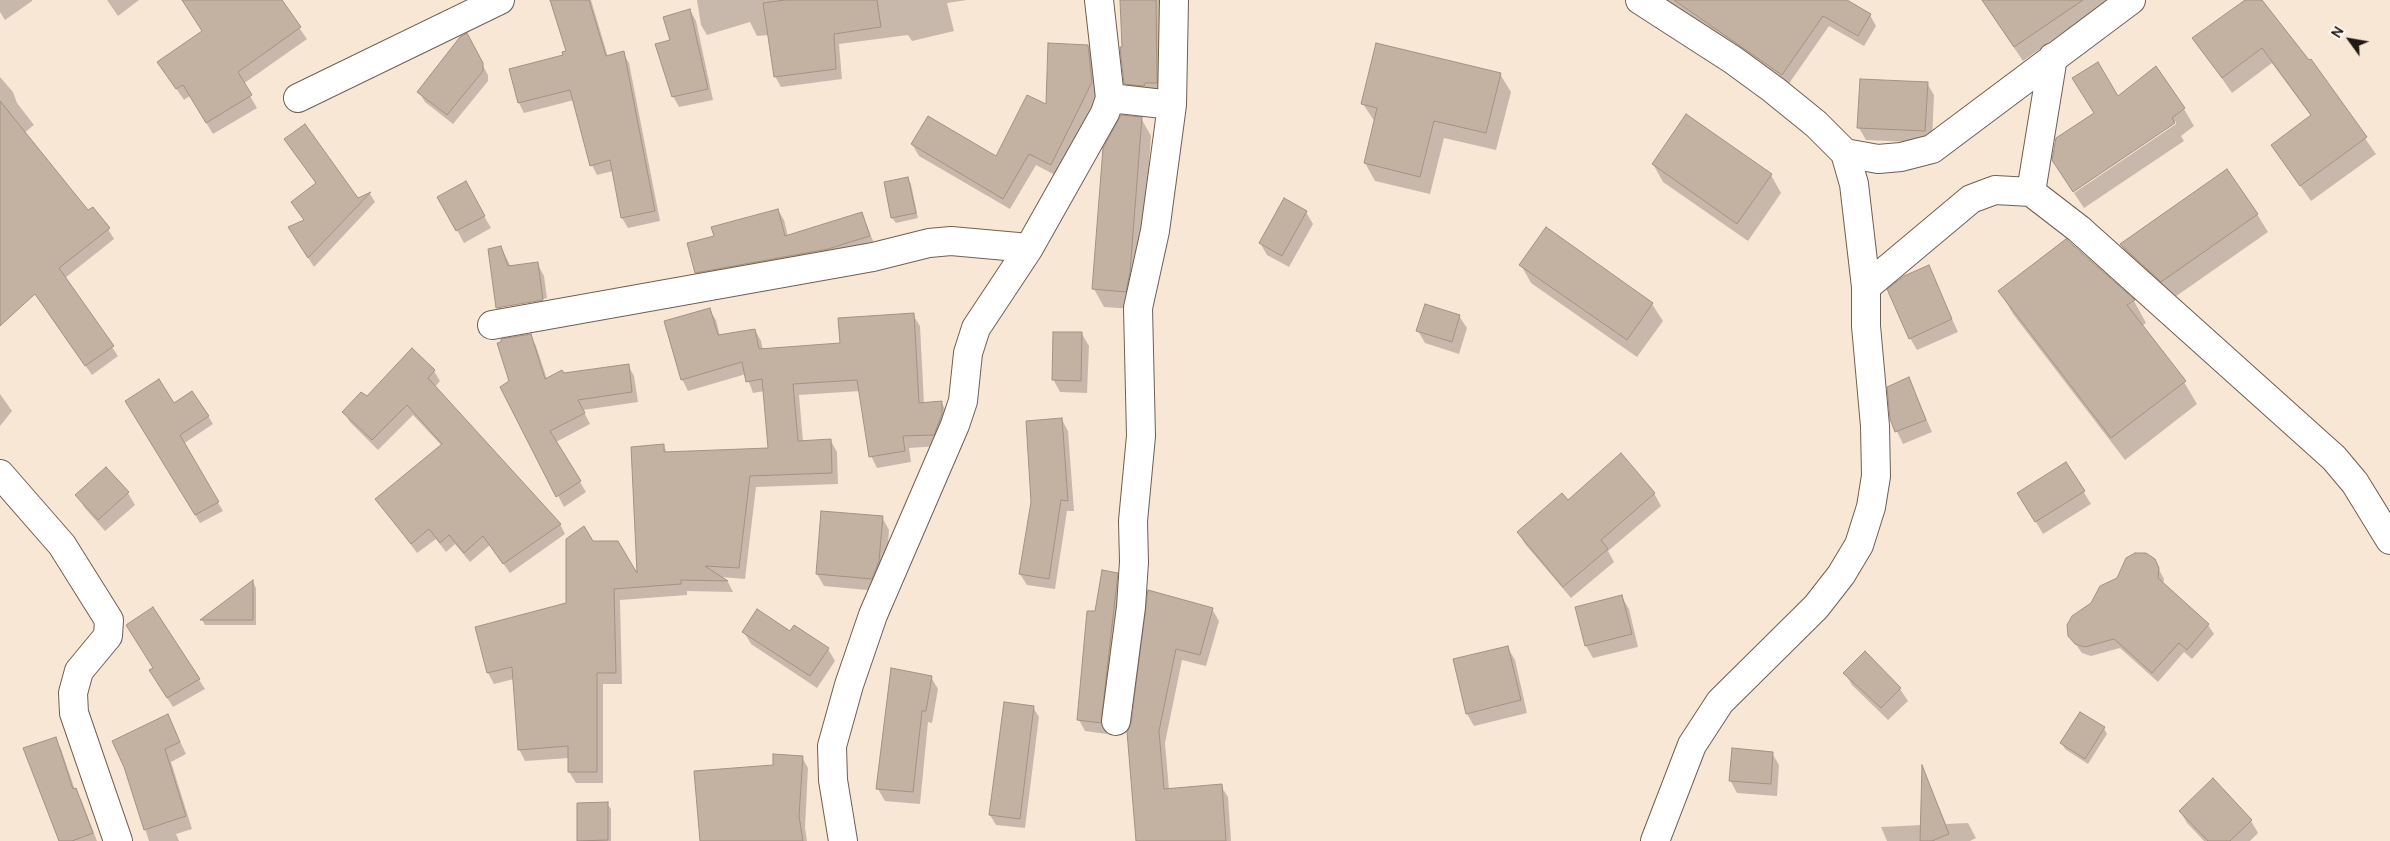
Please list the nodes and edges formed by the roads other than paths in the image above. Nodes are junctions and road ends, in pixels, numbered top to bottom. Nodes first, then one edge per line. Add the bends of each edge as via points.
1 (500, 0) edge
2 (1099, 0) edge
3 (1174, 0) edge
4 (1640, 0) edge
5 (2131, 0) edge
6 (2053, 57) junction
7 (298, 98) dead end
8 (1110, 98) junction
9 (1172, 105) junction
10 (1845, 153) junction
11 (2030, 192) junction
12 (1029, 248) junction
13 (1866, 287) junction
14 (492, 325) dead end
15 (0, 474) edge
16 (2390, 540) edge
17 (1116, 721) dead end
18 (118, 841) edge
19 (843, 841) edge
20 (1655, 841) edge

1 - 7 street
2 - 8 street
3 - 9 street
4 - 10 street via 1774,90
5 - 6 street
6 - 10 street via 1932,149 1878,159
6 - 11 street
8 - 9 street
8 - 12 street via 1105,113
9 - 17 street via 1155,231 1138,308 1141,436 1131,607
10 - 13 street via 1854,184
11 - 13 street via 1995,190 1971,199
11 - 16 street via 2079,229 2334,458
12 - 14 street via 951,241 929,243 873,258
12 - 19 street via 976,328 968,353 963,401 955,425 873,615 848,685 832,746 833,780
13 - 20 street via 1876,476 1872,507 1859,545 1816,607 1720,702 1692,745
15 - 18 street via 62,545 109,620 108,636 79,671 72,692 74,713

